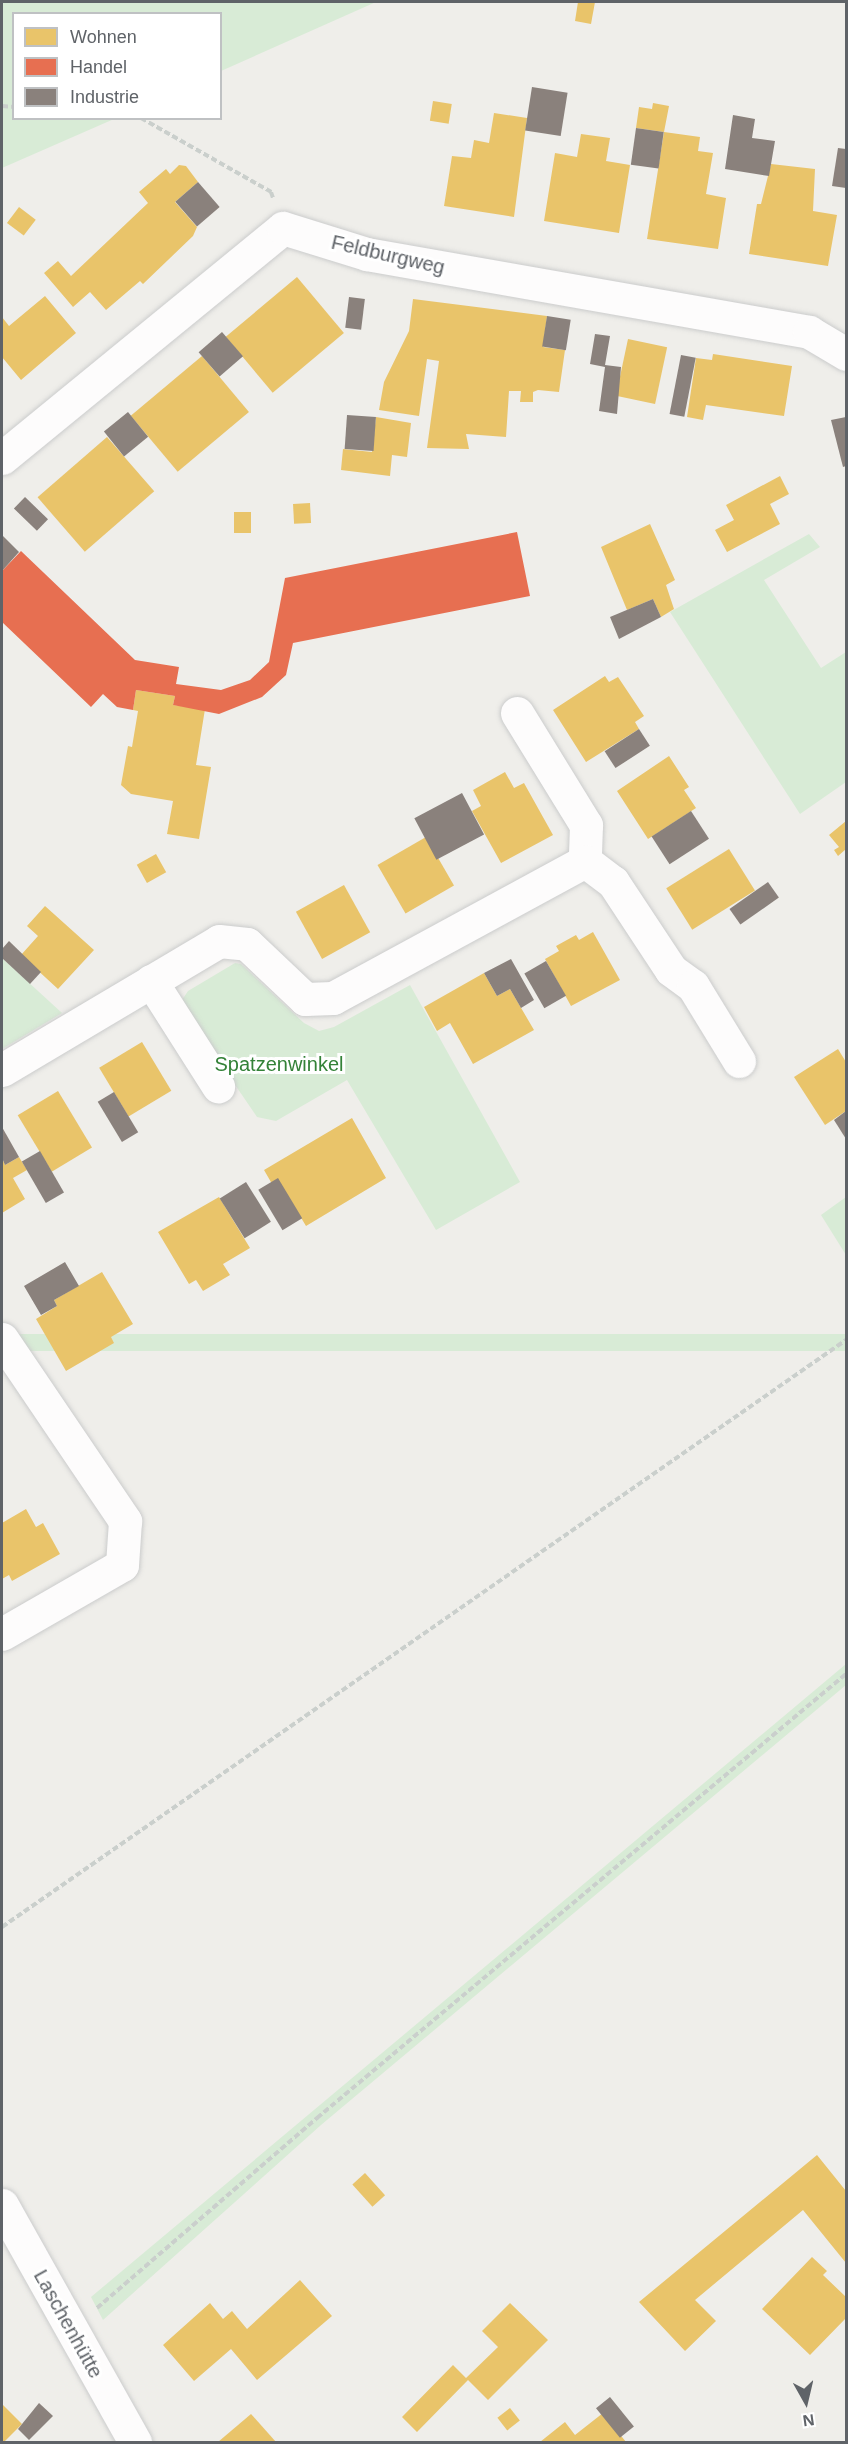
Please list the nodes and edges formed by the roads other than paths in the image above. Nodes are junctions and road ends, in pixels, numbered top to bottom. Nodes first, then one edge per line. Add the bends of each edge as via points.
1 (846, 354) edge
2 (2, 458) edge
3 (517, 713) dead end
4 (585, 861) junction
5 (151, 981) junction
6 (739, 1061) dead end
7 (2, 1070) edge
8 (218, 1086) dead end
9 (2, 1340) edge
10 (2, 1634) edge
11 (2, 2205) edge
12 (135, 2442) edge

1 - 2 street, Feldburgweg via 809,332 367,254 283,228
3 - 4 street via 586,825
4 - 5 street via 333,998 305,999 247,944 228,942 219,942
4 - 6 street via 614,882 671,970 693,986
5 - 7 street
5 - 8 street
9 - 10 street via 125,1521 122,1565
11 - 12 street, Laschenhütte

